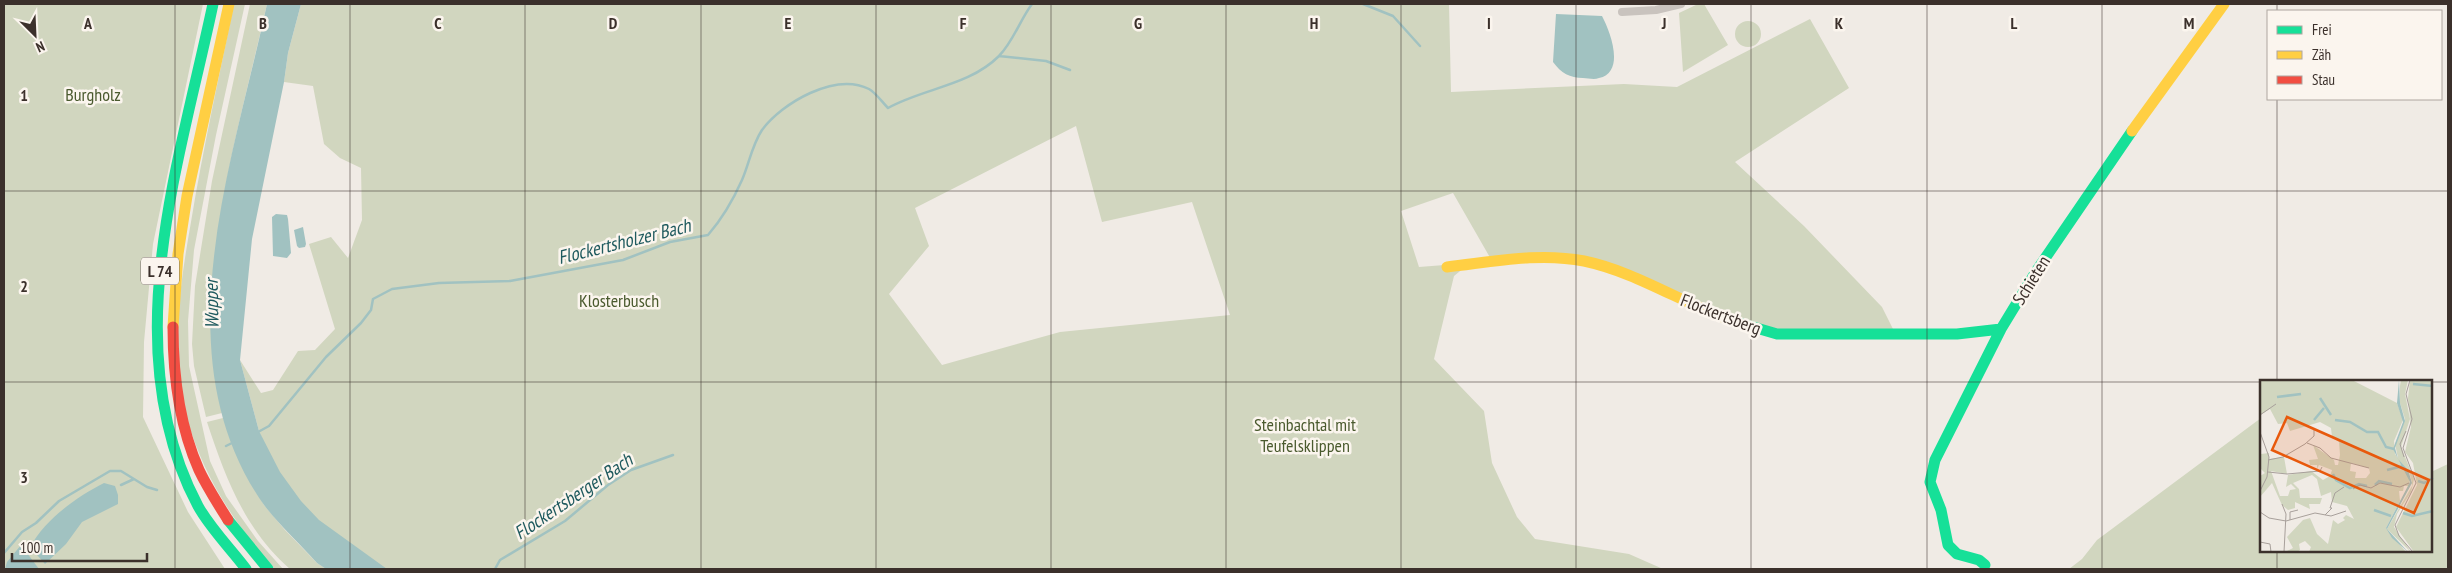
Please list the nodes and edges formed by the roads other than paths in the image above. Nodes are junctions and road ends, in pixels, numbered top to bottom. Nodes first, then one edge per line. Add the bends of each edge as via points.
1 (213, 4) edge
2 (229, 4) edge
3 (1681, 4) edge
4 (2224, 4) edge
5 (1622, 12) dead end
6 (1447, 267) dead end
7 (2001, 329) junction
8 (1985, 565) dead end
9 (246, 569) edge
10 (268, 569) edge

1 - 9 main road, L 74 via 162,246 155,316 156,359 165,416 184,473 201,508
2 - 10 main road, L 74 via 178,247 172,310 172,366 189,446 206,483 231,526
3 - 5 street via 1656,10
4 - 7 main road, Schieten via 2062,230
6 - 7 main road, Flockertsberg via 1523,260 1584,261 1649,284 1750,328 1777,334 1957,334
7 - 8 main road, Schieten via 1930,476 1948,546 1957,554

